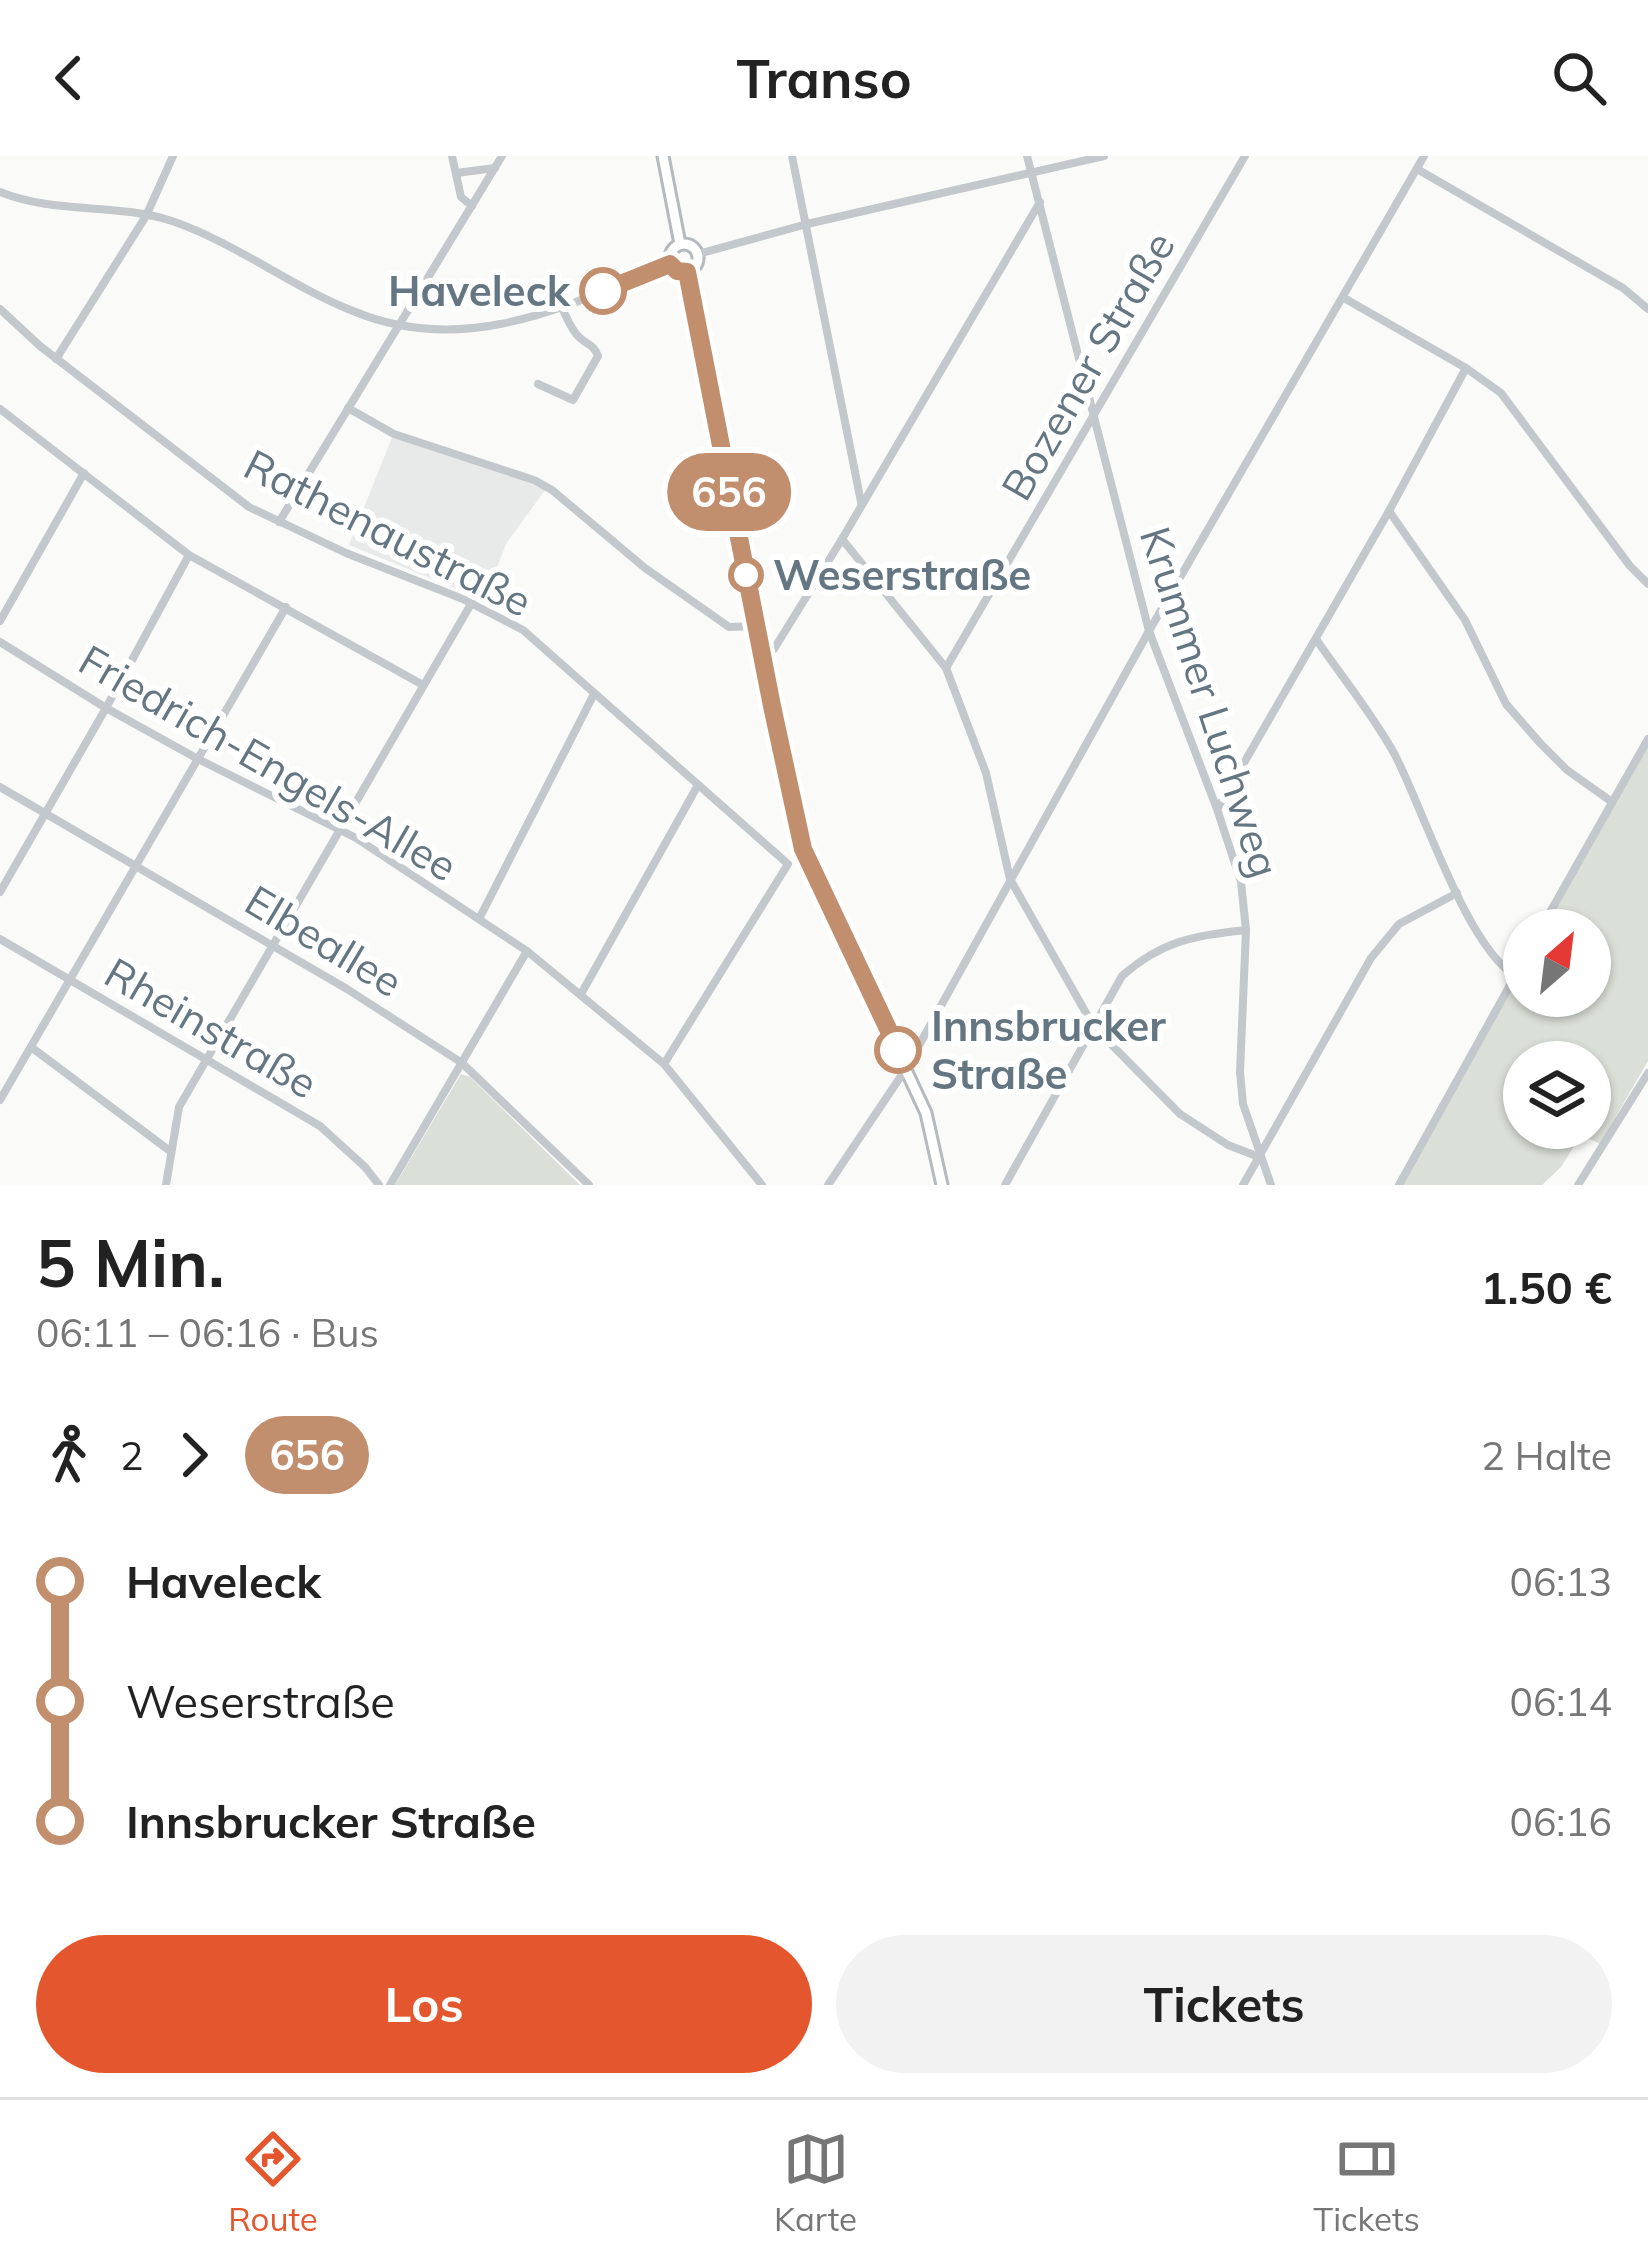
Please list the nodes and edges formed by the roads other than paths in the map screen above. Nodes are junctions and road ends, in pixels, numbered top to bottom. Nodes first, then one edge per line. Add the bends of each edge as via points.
1 (172, 156) edge
2 (452, 156) edge
3 (502, 156) edge
4 (663, 156) edge
5 (793, 156) edge
6 (1027, 156) edge
7 (1104, 156) edge
8 (1245, 156) edge
9 (1424, 156) edge
10 (495, 168) junction
11 (1417, 169) junction
12 (1032, 170) junction
13 (456, 173) junction
14 (0, 192) edge
15 (1040, 202) junction
16 (472, 206) junction
17 (146, 216) junction
18 (807, 224) junction
19 (680, 244) junction
20 (698, 254) junction
21 (670, 264) junction
22 (687, 272) junction
23 (1344, 298) junction
24 (562, 308) junction
25 (0, 309) edge
26 (1648, 309) edge
27 (398, 324) junction
28 (56, 359) junction
29 (1466, 368) junction
30 (538, 384) dead end
31 (348, 408) junction
32 (0, 409) edge
33 (1095, 414) junction
34 (84, 473) junction
35 (862, 505) junction
36 (1389, 511) junction
37 (279, 522) junction
38 (842, 539) junction
39 (189, 555) junction
40 (1648, 584) edge
41 (471, 604) junction
42 (286, 607) junction
43 (0, 621) edge
44 (757, 626) junction
45 (1149, 631) junction
46 (1316, 639) junction
47 (0, 642) edge
48 (762, 652) junction
49 (946, 668) junction
50 (423, 685) junction
51 (594, 694) junction
52 (106, 708) junction
53 (1648, 739) edge
54 (198, 759) junction
55 (698, 785) junction
56 (0, 787) edge
57 (1612, 802) junction
58 (1217, 809) junction
59 (45, 813) junction
60 (340, 829) junction
61 (136, 865) junction
62 (1010, 879) junction
63 (0, 892) edge
64 (1457, 893) junction
65 (1552, 909) edge
66 (479, 919) junction
67 (1246, 930) junction
68 (0, 939) edge
69 (274, 945) junction
70 (527, 952) junction
71 (1503, 968) edge
72 (69, 980) junction
73 (581, 994) junction
74 (1503, 998) edge
75 (1094, 1027) junction
76 (31, 1047) junction
77 (206, 1059) junction
78 (462, 1063) junction
79 (664, 1064) junction
80 (907, 1067) junction
81 (1648, 1072) edge
82 (0, 1100) edge
83 (170, 1151) junction
84 (1259, 1157) junction
85 (166, 1185) edge
86 (379, 1185) edge
87 (389, 1185) edge
88 (589, 1185) edge
89 (762, 1185) edge
90 (828, 1185) edge
91 (942, 1185) edge
92 (1004, 1185) edge
93 (1243, 1185) edge
94 (1271, 1185) edge
95 (1400, 1185) edge
96 (1578, 1185) edge

1 - 17 street
2 - 13 street
3 - 10 street
4 - 19 main road
5 - 18 street
6 - 12 street, Krummer Luchweg
7 - 12 street
8 - 33 street, Bozener Straße
9 - 11 street
10 - 13 street
10 - 16 street
11 - 23 street
11 - 26 street
12 - 15 street, Krummer Luchweg
12 - 18 street
13 - 16 street
14 - 17 street
15 - 33 street, Krummer Luchweg
15 - 35 street
16 - 27 street
17 - 27 street via 212,236 354,312
17 - 28 street
18 - 20 street
18 - 35 street
19 - 20 main road
19 - 21 main road
20 - 22 main road
21 - 22 main road
21 - 24 street
22 - 44 main road
23 - 29 street
23 - 45 street
24 - 27 street via 466,330
24 - 30 street via 598,356 574,400
25 - 28 street, Rathenaustraße
27 - 31 street
28 - 37 street, Rathenaustraße
29 - 36 street
29 - 40 street via 1502,393
31 - 37 street
31 - 44 street via 394,434 534,480 729,627
32 - 34 street
33 - 45 street, Krummer Luchweg
33 - 49 street, Bozener Straße
34 - 39 street
34 - 43 street
35 - 38 street
36 - 46 street
36 - 57 street via 1465,620 1506,704 1568,770
37 - 41 street, Rathenaustraße
38 - 48 street via 775,649
38 - 49 street
39 - 42 street
39 - 52 street
41 - 50 street
41 - 51 street, Rathenaustraße via 523,630
42 - 50 street
42 - 54 street
44 - 48 main road
45 - 58 street, Krummer Luchweg
45 - 62 street
46 - 58 street
46 - 64 street via 1393,752
47 - 52 street, Friedrich-Engels-Allee
48 - 80 main road via 803,849
49 - 62 street via 986,773
50 - 60 street
51 - 55 street, Rathenaustraße
51 - 66 street
52 - 54 street, Friedrich-Engels-Allee
52 - 59 street
53 - 57 street
54 - 60 street, Friedrich-Engels-Allee
54 - 61 street
55 - 73 street
55 - 79 street, Rathenaustraße via 788,864
56 - 59 street, Elbeallee
57 - 65 street
58 - 67 street, Krummer Luchweg
59 - 61 street, Elbeallee
59 - 63 street
60 - 66 street, Friedrich-Engels-Allee
60 - 69 street
61 - 69 street, Elbeallee
61 - 72 street
62 - 75 street
62 - 80 street
64 - 71 street
64 - 84 street via 1399,924 1379,947
66 - 70 street, Friedrich-Engels-Allee
67 - 75 street via 1179,940 1142,959 1122,976
67 - 84 street, Krummer Luchweg via 1240,1072
68 - 72 street, Rheinstraße
69 - 77 street
69 - 78 street, Elbeallee
70 - 73 street, Friedrich-Engels-Allee
70 - 78 street
72 - 76 street
72 - 77 street, Rheinstraße
73 - 79 street, Friedrich-Engels-Allee
74 - 95 street
75 - 84 street via 1180,1114
75 - 92 street
76 - 82 street
76 - 83 street
77 - 83 street via 179,1107
77 - 86 street, Rheinstraße via 320,1126
78 - 87 street
78 - 88 street, Elbeallee
79 - 89 street, Friedrich-Engels-Allee
80 - 90 street
80 - 91 main road
81 - 96 street
83 - 85 street
84 - 93 street
84 - 94 street, Krummer Luchweg

